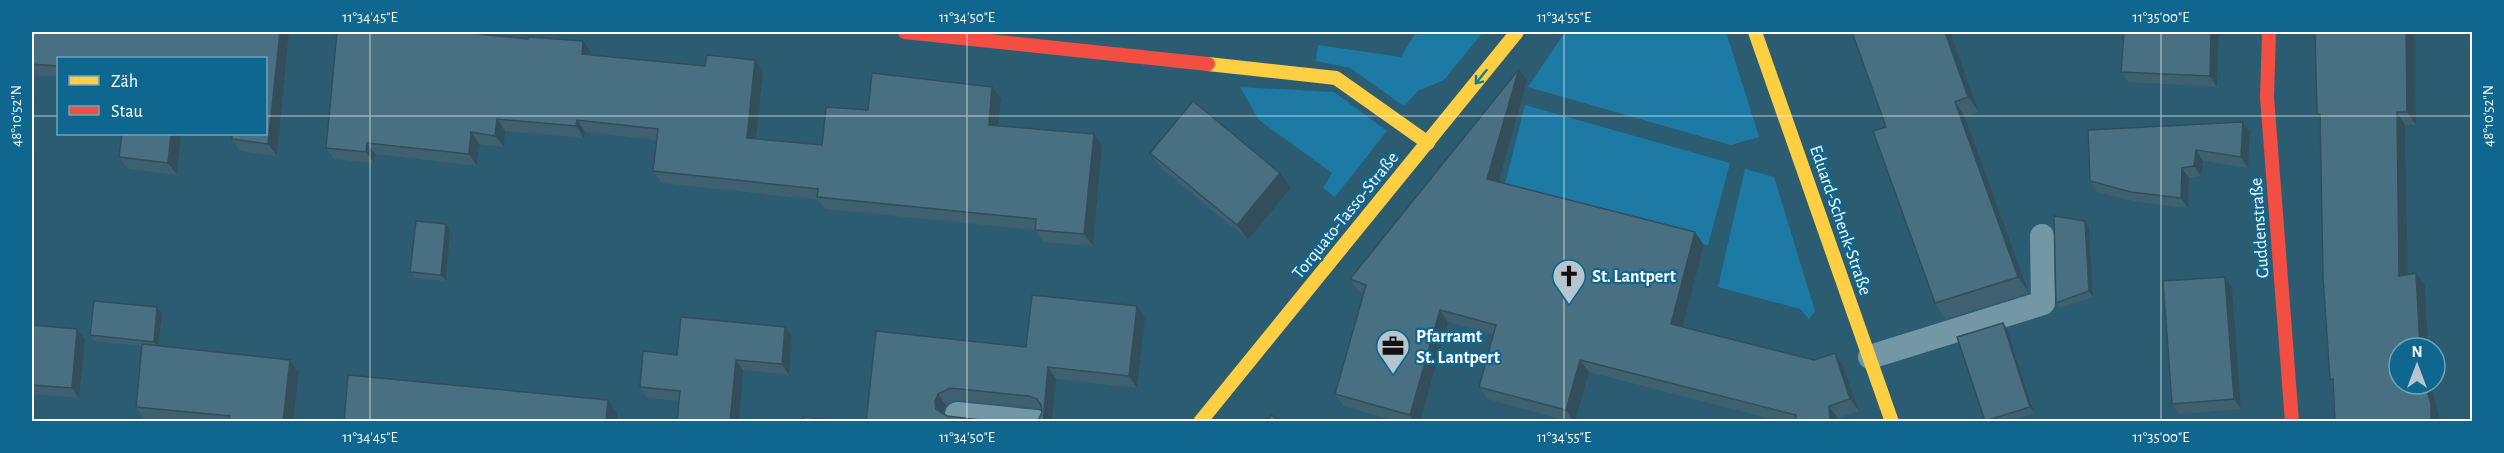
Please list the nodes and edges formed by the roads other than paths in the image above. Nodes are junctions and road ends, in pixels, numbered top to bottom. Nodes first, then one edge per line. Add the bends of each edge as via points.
1 (905, 32) edge
2 (1517, 32) edge
3 (1755, 32) edge
4 (2269, 32) edge
5 (1428, 143) junction
6 (2042, 236) dead end
7 (1870, 357) junction
8 (957, 414) dead end
9 (1035, 422) edge
10 (1200, 422) edge
11 (1892, 422) edge
12 (2292, 422) edge

1 - 5 street via 1336,78
2 -> 5 street, Torquato-Tasso-Straße
3 - 7 street, Eduard-Schenk-Straße
4 - 12 street, Guddenstraße via 2267,97
5 - 10 street, Torquato-Tasso-Straße
6 - 7 lane via 2043,303
7 - 11 street, Eduard-Schenk-Straße
8 - 9 lane

